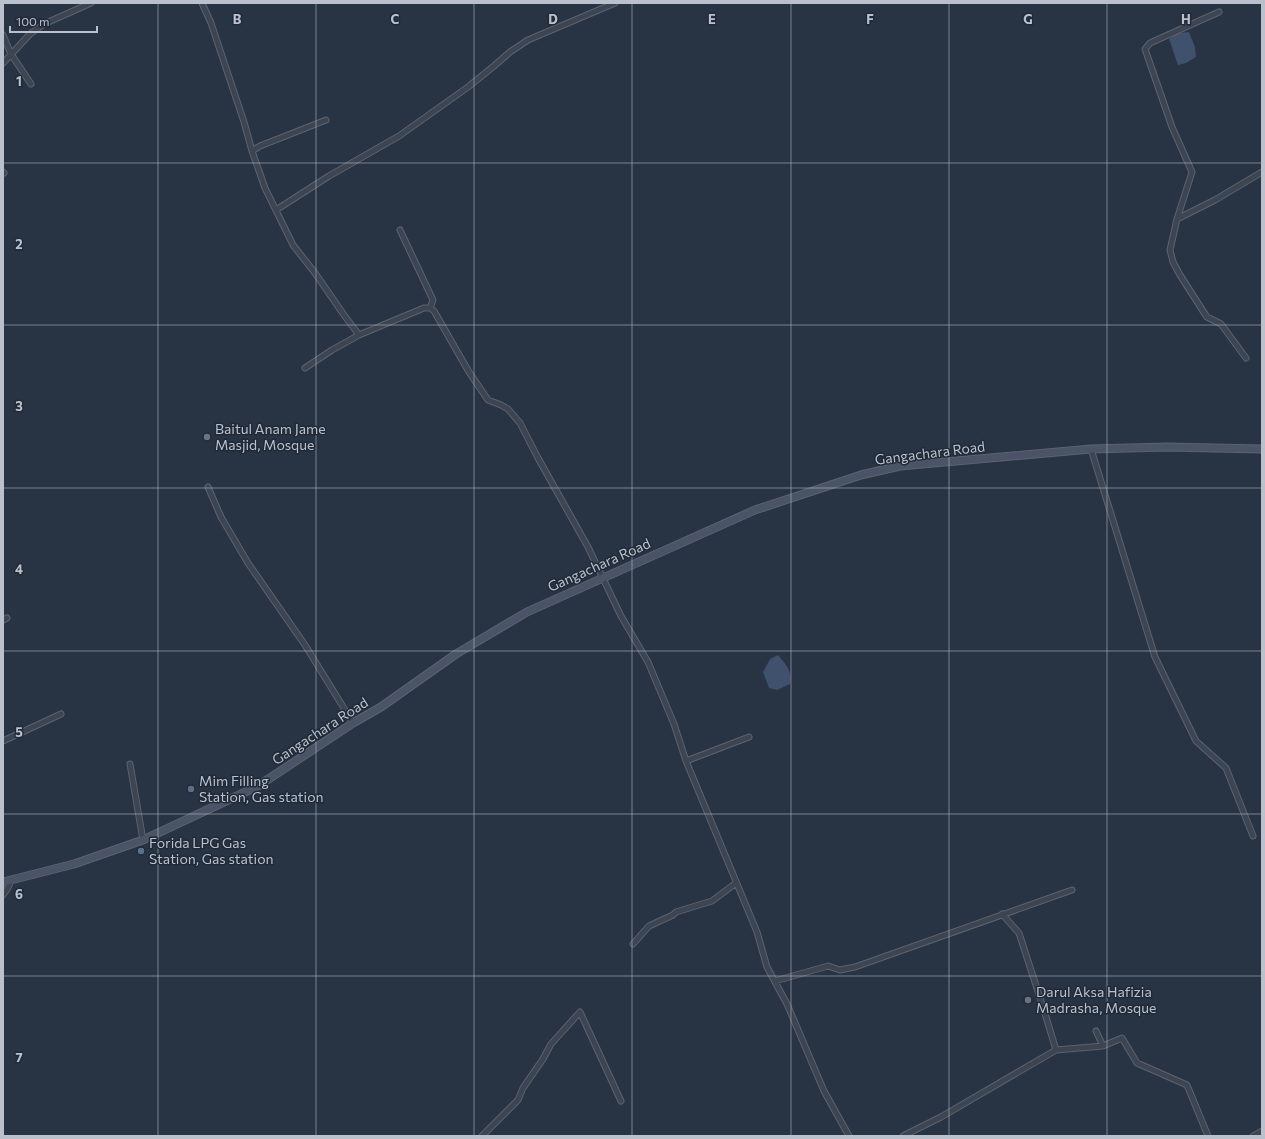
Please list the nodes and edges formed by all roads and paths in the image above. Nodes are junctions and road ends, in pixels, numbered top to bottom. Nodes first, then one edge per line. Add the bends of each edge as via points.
1 (91, 3) edge
2 (202, 3) edge
3 (615, 3) edge
4 (1219, 12) dead end
5 (3, 35) edge
6 (11, 54) junction
7 (3, 63) edge
8 (31, 84) dead end
9 (326, 120) dead end
10 (252, 151) junction
11 (1262, 172) edge
12 (276, 210) junction
13 (1177, 219) junction
14 (400, 230) dead end
15 (430, 308) junction
16 (359, 335) junction
17 (1246, 358) dead end
18 (305, 368) dead end
19 (1091, 449) junction
20 (1262, 449) edge
21 (208, 487) dead end
22 (602, 578) junction
23 (61, 714) dead end
24 (353, 723) junction
25 (749, 737) dead end
26 (3, 741) edge
27 (686, 761) junction
28 (130, 764) dead end
29 (1253, 836) dead end
30 (143, 840) junction
31 (11, 880) junction
32 (3, 882) edge
33 (736, 882) junction
34 (1072, 890) dead end
35 (3, 895) edge
36 (1002, 914) junction
37 (633, 944) dead end
38 (775, 981) junction
39 (1096, 1031) dead end
40 (1103, 1046) junction
41 (1056, 1050) junction
42 (621, 1101) dead end
43 (1262, 1131) edge
44 (482, 1136) edge
45 (849, 1136) edge
46 (903, 1136) edge
47 (1208, 1136) edge
48 (1253, 1136) edge

1 - 6 street via 44,24 30,34
2 - 10 street via 211,23
3 - 12 street via 528,40 399,136
4 - 13 street via 1150,43 1145,49 1172,127 1192,172
5 - 6 street
6 - 7 street
6 - 8 street
9 - 10 street
10 - 12 street
11 - 13 street
12 - 16 street via 293,245
13 - 17 street via 1170,250 1173,262 1202,311 1207,317 1221,324
14 - 15 street via 433,300
15 - 16 street via 424,308
15 - 22 street via 488,400 508,409 520,423 588,547
16 - 18 street
19 - 20 main road, Gangachara Road
19 - 22 main road, Gangachara Road via 900,466 861,475 755,510
19 - 29 street via 1155,657 1196,741 1226,768
21 - 24 street via 221,517 248,563 305,645
22 - 24 main road, Gangachara Road via 528,612 456,654 381,707
22 - 27 street via 648,662 674,724
23 - 26 street
24 - 30 main road, Gangachara Road via 258,786
25 - 27 street
27 - 33 street
28 - 30 street
30 - 31 main road, Gangachara Road via 74,864
31 - 32 main road, Gangachara Road
31 - 35 street
33 - 37 street via 712,901 676,912 649,926
33 - 38 street
34 - 36 street
36 - 38 street via 854,967 840,970 828,966
36 - 41 street via 1019,933
38 - 45 street via 824,1091
39 - 40 street
40 - 41 street
40 - 47 street via 1122,1038 1137,1064 1187,1085
41 - 46 street
42 - 44 street via 580,1012 551,1044 518,1100
43 - 48 street

